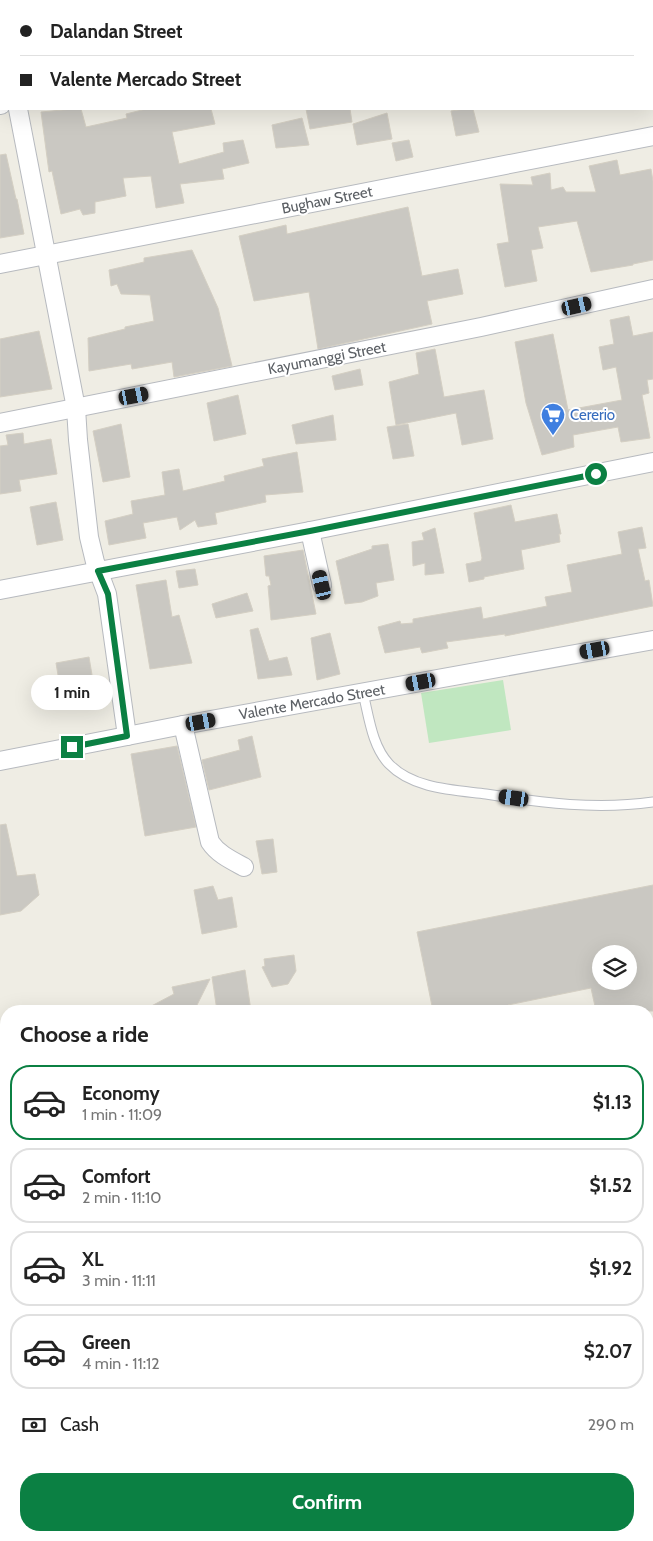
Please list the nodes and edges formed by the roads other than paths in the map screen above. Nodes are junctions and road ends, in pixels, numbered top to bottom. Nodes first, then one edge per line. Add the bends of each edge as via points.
1 (18, 110) edge
2 (653, 136) edge
3 (47, 255) junction
4 (0, 264) edge
5 (653, 289) edge
6 (76, 408) junction
7 (0, 423) edge
8 (653, 462) edge
9 (310, 531) junction
10 (98, 571) junction
11 (322, 585) dead end
12 (0, 590) edge
13 (653, 640) edge
14 (363, 693) junction
15 (183, 725) junction
16 (127, 736) junction
17 (0, 761) edge
18 (653, 802) edge
19 (244, 867) dead end

1 - 3 street
2 - 3 street, Bughaw Street
3 - 4 street, Bughaw Street
3 - 6 street
5 - 6 street, Kayumanggi Street via 472,329
6 - 7 street, Kayumanggi Street
6 - 10 street via 89,537
8 - 9 street
9 - 10 street
9 - 11 street
10 - 12 street
10 - 16 street via 108,594
13 - 14 street, Valente Mercado Street
14 - 15 street, Valente Mercado Street
14 - 18 lane via 372,731 389,764 407,778 428,786 551,804 596,806
15 - 16 street, Valente Mercado Street
15 - 19 street via 210,842 225,858
16 - 17 street, Valente Mercado Street

